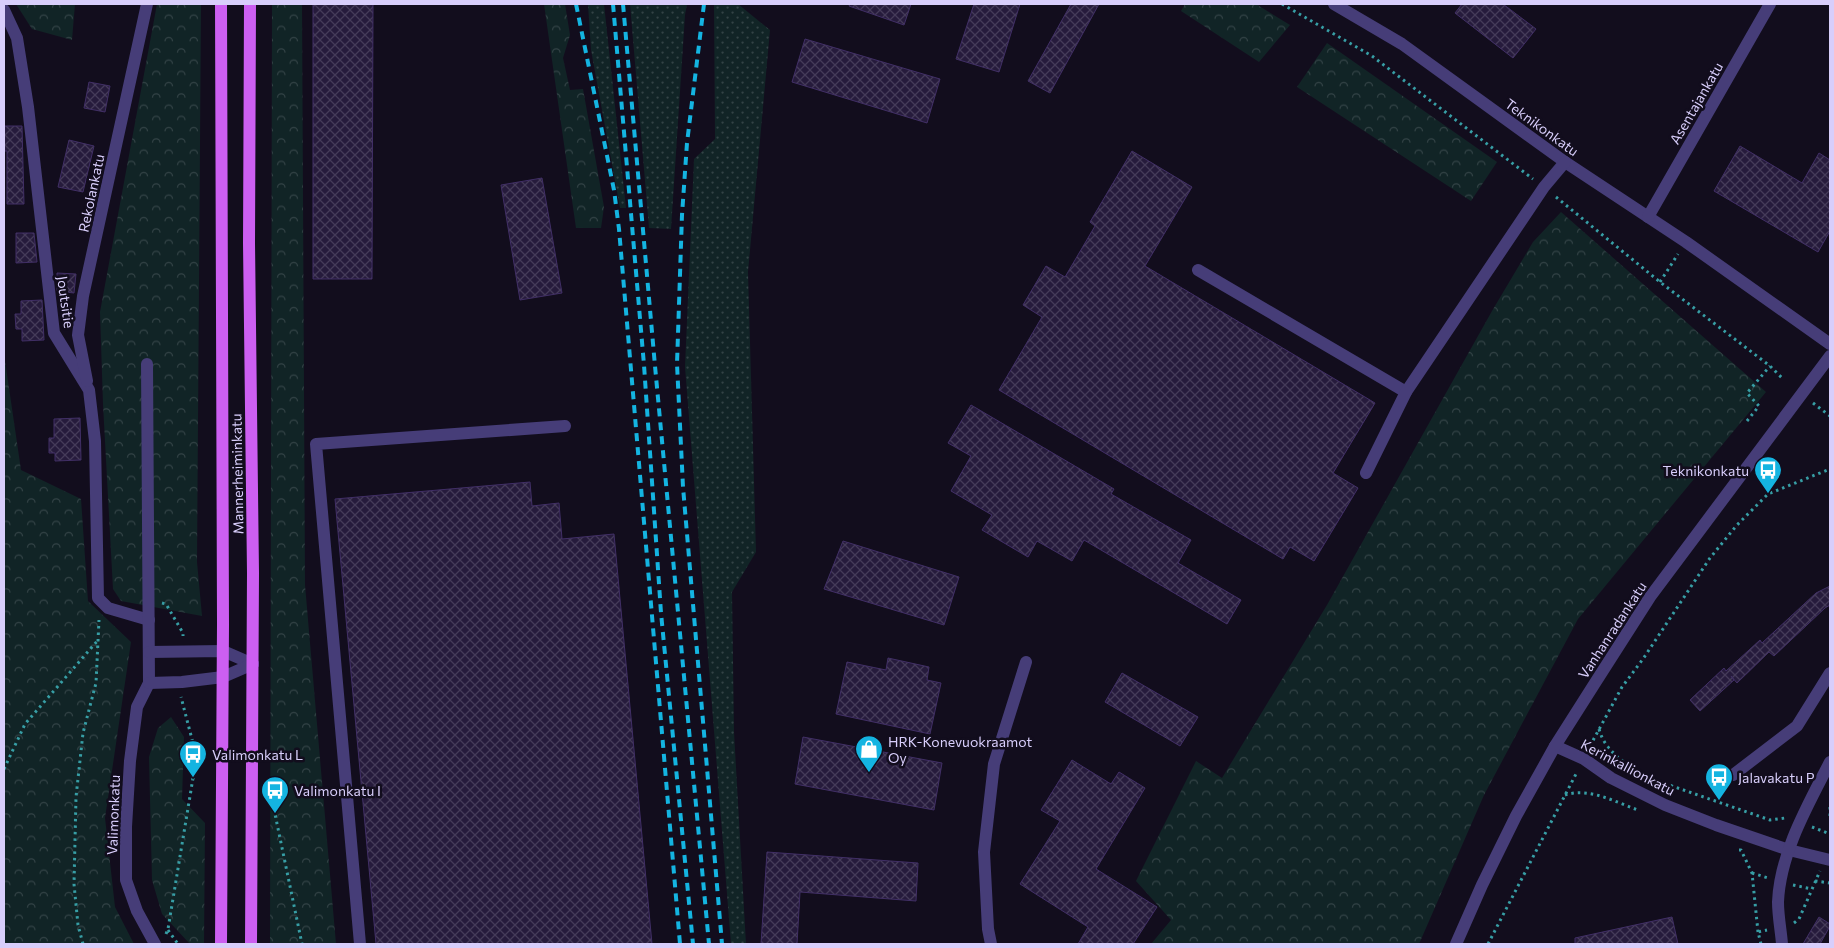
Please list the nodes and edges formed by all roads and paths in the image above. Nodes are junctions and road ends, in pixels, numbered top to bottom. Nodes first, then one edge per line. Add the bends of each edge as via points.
1 (147, 4) edge
2 (221, 4) edge
3 (250, 4) edge
4 (1334, 4) edge
5 (1770, 4) edge
6 (4, 10) edge
7 (1565, 162) junction
8 (1648, 217) junction
9 (1686, 242) junction
10 (1198, 270) dead end
11 (1660, 282) dead end
12 (1830, 344) edge
13 (1830, 356) edge
14 (147, 364) dead end
15 (1770, 366) dead end
16 (89, 390) junction
17 (1406, 392) junction
18 (1811, 402) dead end
19 (1830, 416) edge
20 (1747, 421) dead end
21 (564, 426) dead end
22 (1830, 469) edge
23 (1366, 473) dead end
24 (98, 598) junction
25 (149, 600) junction
26 (149, 620) junction
27 (99, 638) junction
28 (182, 650) junction
29 (223, 651) junction
30 (149, 652) junction
31 (1026, 662) dead end
32 (253, 664) junction
33 (1830, 673) edge
34 (223, 677) junction
35 (182, 682) junction
36 (149, 684) junction
37 (1599, 729) junction
38 (1555, 746) junction
39 (1584, 758) junction
40 (1830, 762) edge
41 (4, 769) edge
42 (1733, 775) dead end
43 (1565, 795) junction
44 (273, 796) dead end
45 (1830, 807) edge
46 (1640, 811) dead end
47 (1830, 819) edge
48 (1799, 824) junction
49 (1830, 834) edge
50 (1733, 847) dead end
51 (1790, 850) junction
52 (1828, 860) edge
53 (1816, 881) junction
54 (1830, 883) edge
55 (1781, 928) junction
56 (168, 929) junction
57 (1758, 932) junction
58 (160, 940) edge
59 (82, 944) edge
60 (178, 944) edge
61 (221, 944) edge
62 (251, 944) edge
63 (302, 944) edge
64 (360, 944) edge
65 (991, 944) edge
66 (1456, 944) edge
67 (1488, 944) edge
68 (1761, 944) edge
69 (1782, 944) edge

1 - 16 street, Rekolankatu via 83,296 78,335
2 - 29 main road, Mannerheiminkatu
3 - 32 main road, Mannerheiminkatu
4 - 7 street, Teknikonkatu via 1402,44
5 - 8 street, Asentajankatu
6 - 16 street, Joutsitie via 16,38 28,107 54,333
7 - 8 street, Teknikonkatu
7 - 17 street via 1544,187
8 - 9 street, Teknikonkatu
9 - 11 path
9 - 12 street, Teknikonkatu
10 - 17 street
13 - 38 street, Vanhanradankatu via 1650,597
14 - 25 street, Valimonkatu
15 - 20 path via 1747,393 1759,406
16 - 24 street, Joutsitie via 95,441
17 - 23 street
18 - 19 path
21 - 64 street via 316,444
22 - 37 path via 1768,494 1737,525 1710,558 1622,687
24 - 26 street via 108,608
24 - 27 path
25 - 26 street, Valimonkatu
25 - 28 path via 166,604 183,633
26 - 30 street, Valimonkatu
27 - 41 path via 25,724
27 - 59 path via 96,683 83,734 76,797 74,884
28 - 29 street
28 - 30 street
29 - 32 street
29 - 34 main road, Mannerheiminkatu
30 - 36 street, Valimonkatu
31 - 65 street via 994,764 984,852
32 - 34 street
32 - 62 main road, Mannerheiminkatu
33 - 42 street via 1797,726
34 - 35 street
34 - 61 main road, Mannerheiminkatu
35 - 36 street
35 - 56 path via 180,693 194,747 193,778
36 - 58 street, Valimonkatu via 137,707 130,762 126,880 137,911
37 - 39 path
37 - 48 path via 1602,741 1610,751 1639,774 1770,820 1784,818
38 - 39 street, Kerinkallionkatu
38 - 66 street, Vanhanradankatu via 1516,816
39 - 43 path
39 - 51 street, Kerinkallionkatu via 1611,778 1665,805
40 - 48 street
43 - 46 path via 1576,791 1588,792
43 - 67 path
44 - 63 path
45 - 47 path
48 - 49 path
48 - 51 street
50 - 57 path via 1741,850 1752,873
51 - 52 street, Kerinkallionkatu
51 - 55 street via 1778,903
52 - 53 path
53 - 54 path
53 - 55 path via 1799,919
55 - 57 path
55 - 69 street
56 - 58 path
56 - 60 path
57 - 68 path

